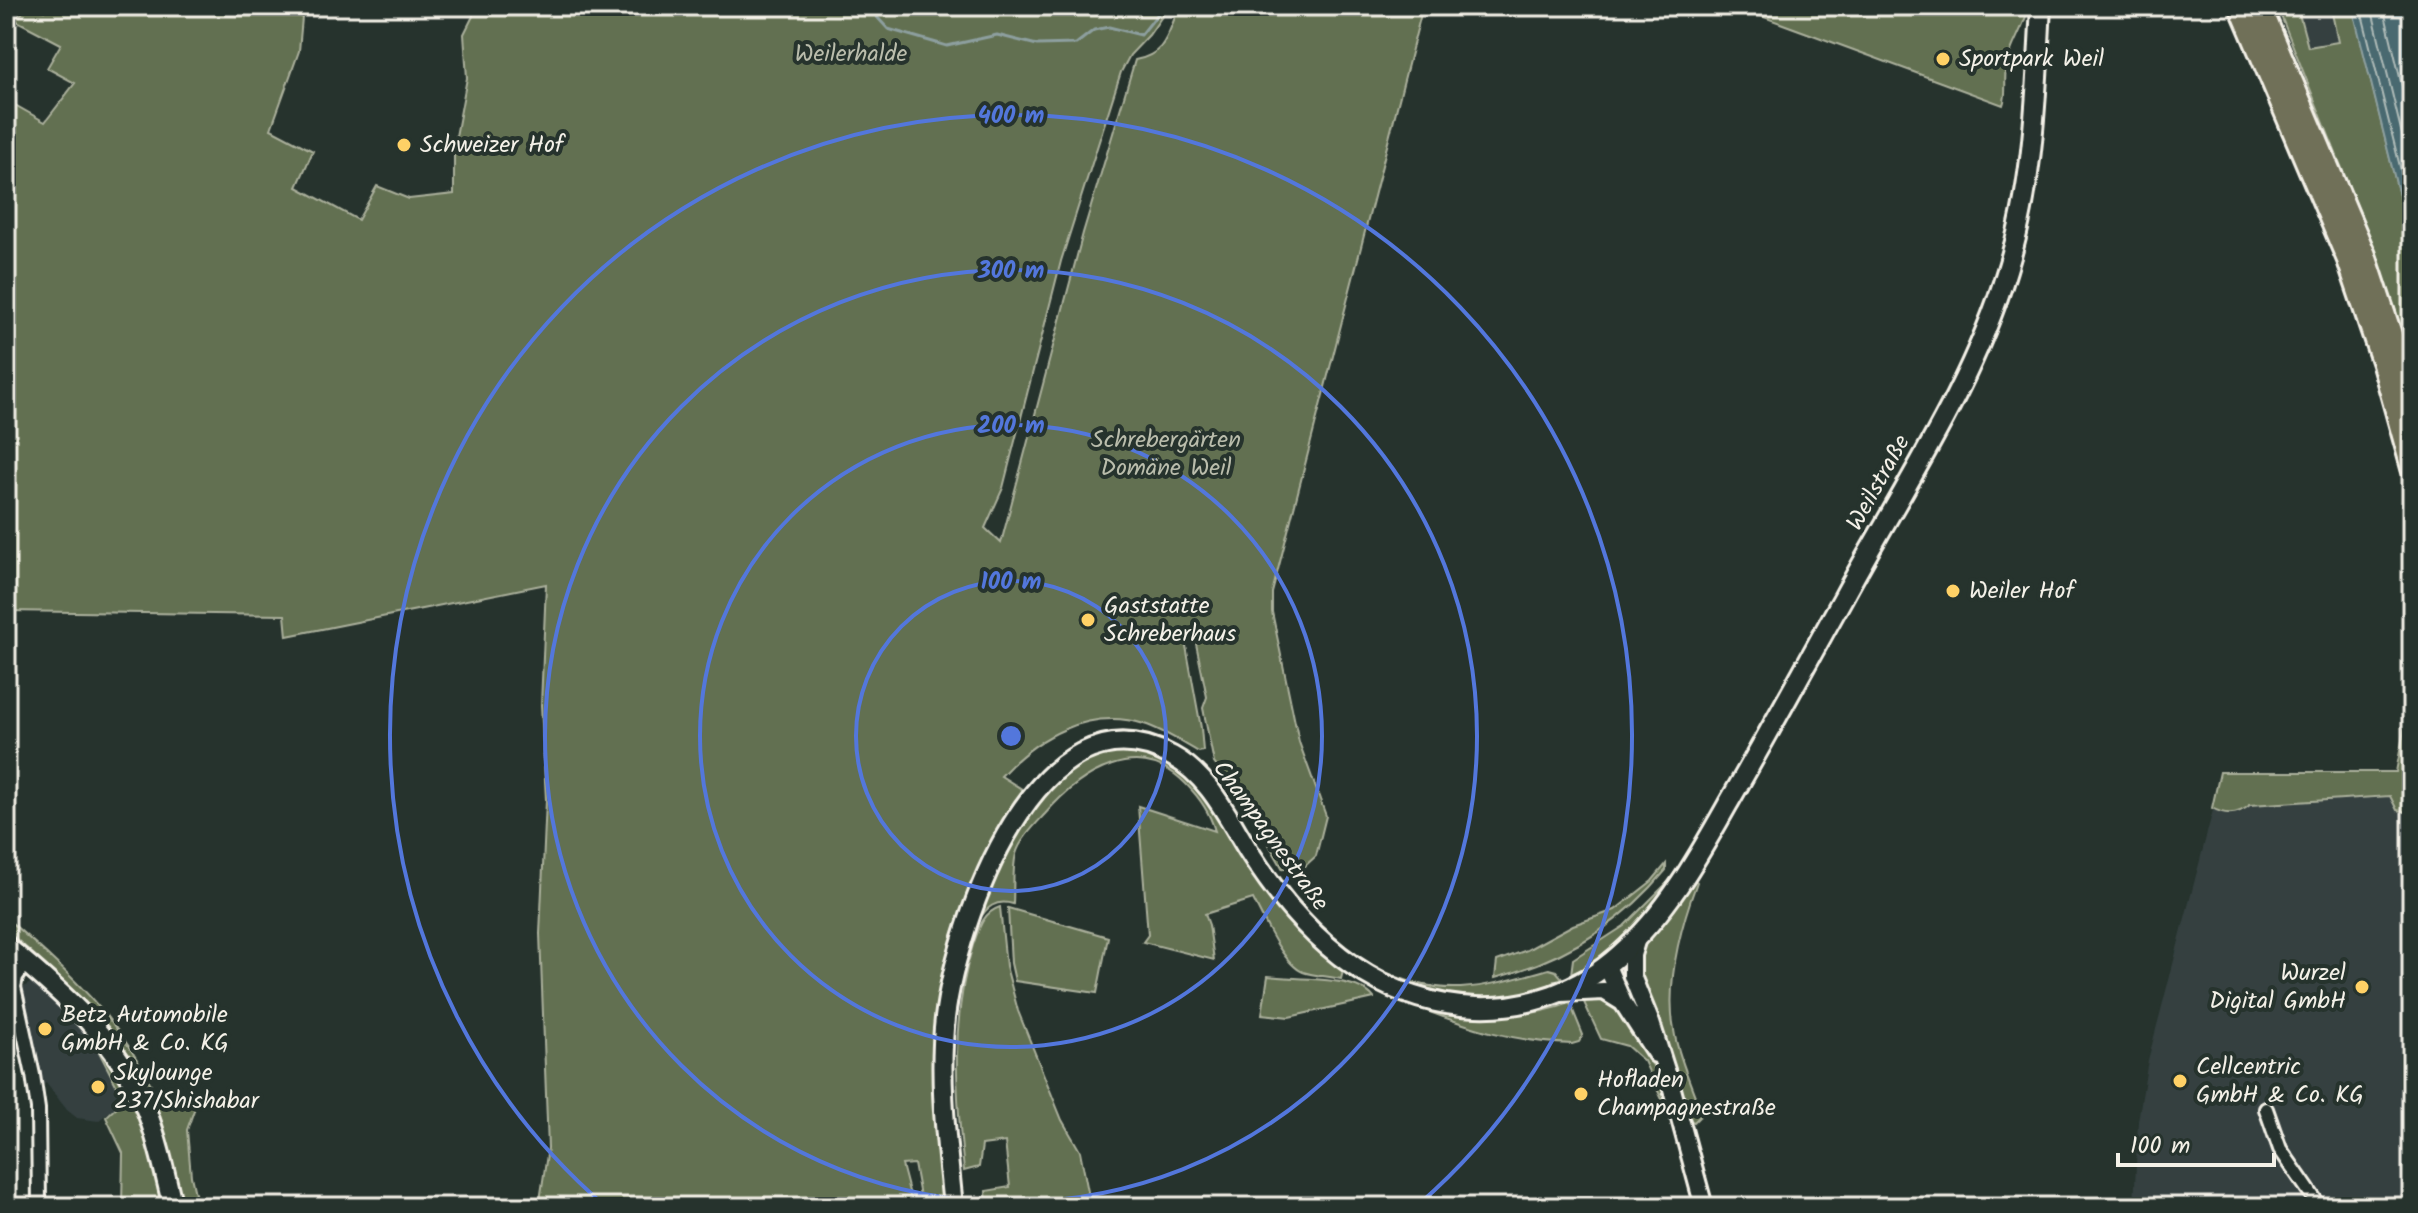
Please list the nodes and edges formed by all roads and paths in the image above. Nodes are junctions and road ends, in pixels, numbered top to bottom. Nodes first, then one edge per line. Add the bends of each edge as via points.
1 (2041, 6) edge
2 (2230, 6) edge
3 (2240, 6) edge
4 (2260, 6) edge
5 (2271, 6) edge
6 (2249, 28) junction
7 (2306, 113) junction
8 (2412, 398) edge
9 (2412, 468) edge
10 (1637, 938) junction
11 (6, 946) edge
12 (26, 963) junction
13 (1607, 966) junction
14 (1590, 985) junction
15 (1638, 993) junction
16 (1623, 1003) junction
17 (1662, 1062) junction
18 (2266, 1109) dead end
19 (39, 1207) edge
20 (173, 1207) edge
21 (953, 1207) edge
22 (1704, 1207) edge
23 (2320, 1207) edge

1 - 10 main road, Weilstraße via 2025,193 2009,264 1986,330 1948,409 1744,777 1676,890
2 - 6 highway
3 - 6 highway
4 - 7 highway
5 - 7 highway
6 - 9 highway via 2348,260
7 - 8 highway via 2370,268
10 - 13 main road, Weilstraße
10 - 15 street via 1631,963
11 - 12 main road
12 - 19 street via 14,987 38,1109
12 - 20 main road via 86,1016 123,1064 151,1123
13 - 14 main road, Champagnestraße
13 - 15 street
13 - 16 street
14 - 16 street
14 - 21 main road, Champagnestraße via 1516,1004 1466,1006 1410,995 1370,977 1331,951 1299,919 1192,770 1169,754 1144,746 1090,750 1055,771 1025,806 987,871 964,929 943,1051
15 - 17 street
16 - 17 street
17 - 22 street
18 - 23 street via 2280,1149

